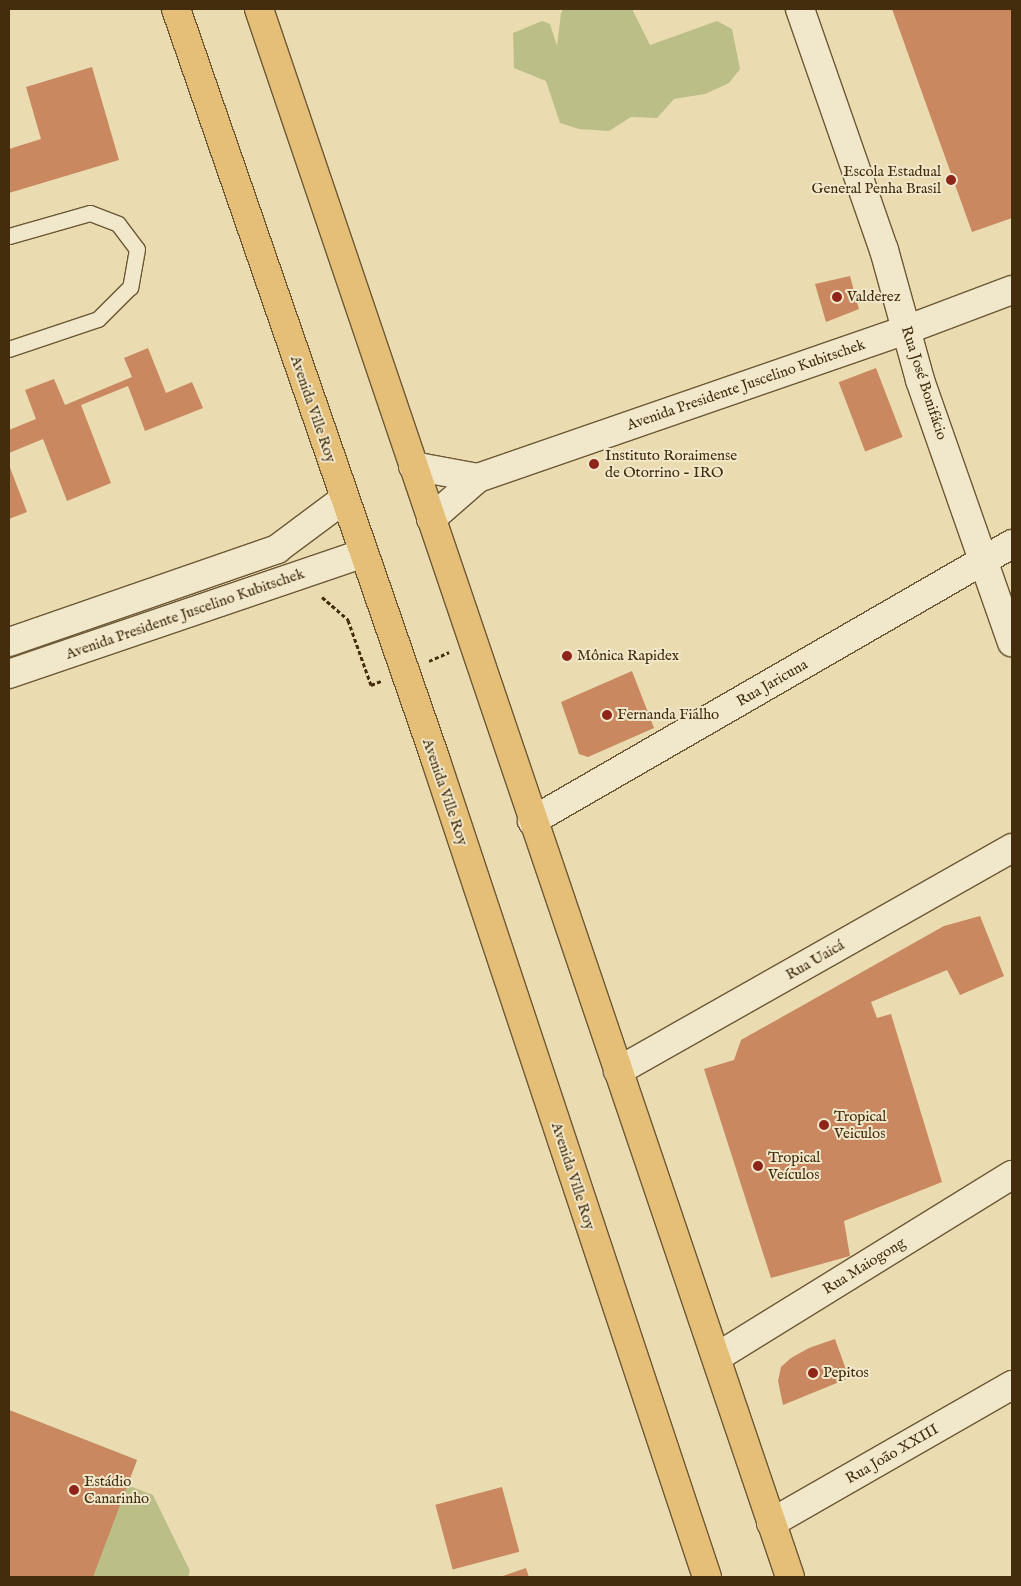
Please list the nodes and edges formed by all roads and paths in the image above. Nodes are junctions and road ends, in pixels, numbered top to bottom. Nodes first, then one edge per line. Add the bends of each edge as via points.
1 (176, 9) edge
2 (259, 9) edge
3 (800, 9) edge
4 (9, 236) edge
5 (1012, 290) edge
6 (906, 330) junction
7 (9, 349) edge
8 (413, 466) junction
9 (478, 478) junction
10 (344, 499) junction
11 (431, 519) junction
12 (1012, 544) edge
13 (362, 554) junction
14 (985, 560) junction
15 (313, 596) dead end
16 (9, 642) edge
17 (1012, 642) edge
18 (404, 672) junction
19 (9, 674) edge
20 (532, 821) junction
21 (1012, 848) edge
22 (618, 1071) junction
23 (1012, 1175) edge
24 (716, 1357) junction
25 (1012, 1385) edge
26 (771, 1523) junction
27 (707, 1577) edge
28 (790, 1577) edge

1 - 10 main road, Avenida Ville Roy
2 - 8 main road
3 - 6 street, Rua José Bonifácio via 884,250
4 - 7 lane via 90,214 118,224 137,249 130,287 98,319
5 - 6 street, Avenida Presidente Juscelino Kubitschek
6 - 9 street, Avenida Presidente Juscelino Kubitschek
6 - 14 street, Rua José Bonifácio via 920,380
8 - 9 street, Avenida Presidente Juscelino Kubitschek
8 - 11 main road
9 - 11 street, Avenida Presidente Juscelino Kubitschek
10 - 13 main road, Avenida Ville Roy
10 - 16 street, Avenida Presidente Juscelino Kubitschek via 277,549
11 - 20 main road
12 - 14 street, Rua Jaricuna
13 - 18 main road, Avenida Ville Roy
13 - 19 street, Avenida Presidente Juscelino Kubitschek
14 - 17 street, Rua José Bonifácio
14 - 20 street, Rua Jaricuna
15 - 18 path via 322,596 348,620 371,685
18 - 27 main road, Avenida Ville Roy
20 - 22 main road
21 - 22 street, Rua Uaicá
22 - 24 main road
23 - 24 street, Rua Maiogong
24 - 26 main road
25 - 26 street, Rua João XXIII
26 - 28 main road

